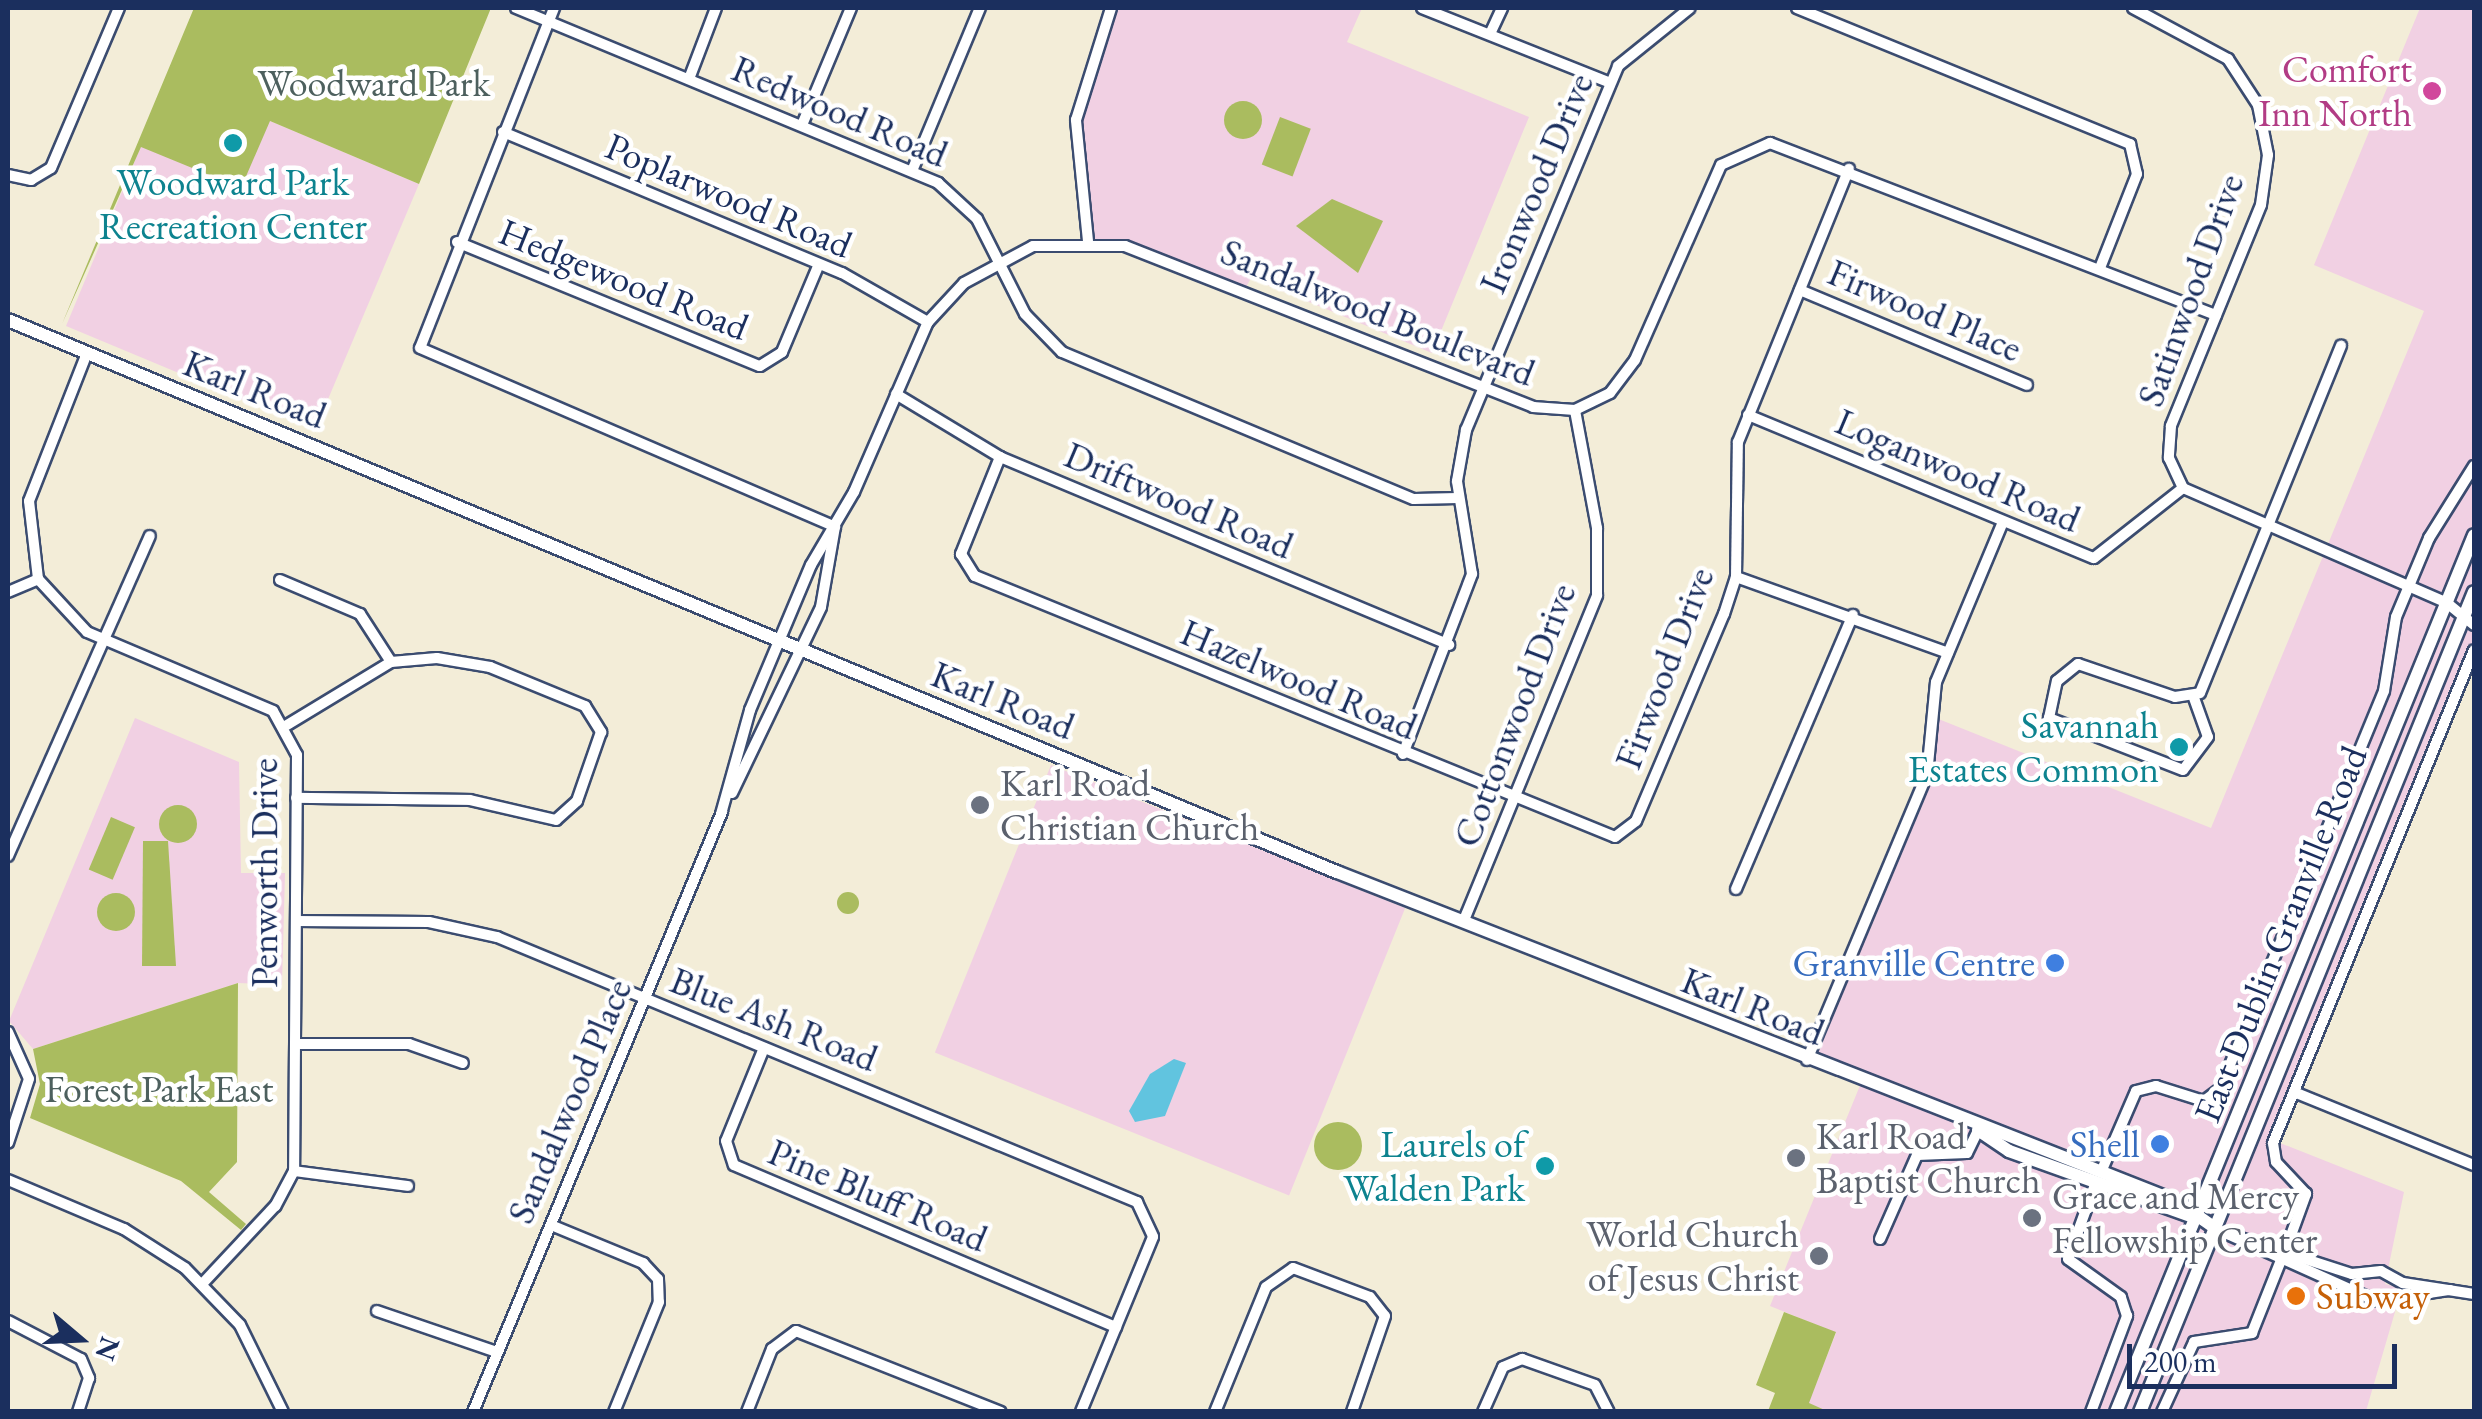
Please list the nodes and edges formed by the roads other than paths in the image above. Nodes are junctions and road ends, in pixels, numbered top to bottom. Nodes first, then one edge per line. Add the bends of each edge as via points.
1 (119, 8) edge
2 (516, 8) edge
3 (554, 8) edge
4 (716, 8) edge
5 (851, 8) edge
6 (980, 8) edge
7 (1110, 8) edge
8 (1422, 8) edge
9 (1502, 8) edge
10 (1690, 8) edge
11 (1797, 8) edge
12 (2139, 9) edge
13 (549, 21) junction
14 (1490, 34) junction
15 (689, 78) junction
16 (1610, 83) junction
17 (802, 125) junction
18 (502, 132) junction
19 (1849, 168) junction
20 (912, 171) junction
21 (8, 175) edge
22 (1088, 240) junction
23 (457, 242) junction
24 (998, 259) junction
25 (819, 264) junction
26 (2100, 268) junction
27 (1800, 290) junction
28 (2216, 315) junction
29 (8, 320) edge
30 (928, 322) junction
31 (2342, 346) dead end
32 (87, 352) junction
33 (2027, 385) dead end
34 (1484, 387) junction
35 (896, 394) junction
36 (1575, 410) junction
37 (1748, 415) junction
38 (1000, 457) junction
39 (2474, 466) edge
40 (2183, 488) junction
41 (1458, 498) junction
42 (2002, 522) junction
43 (835, 527) junction
44 (2268, 530) junction
45 (2474, 534) edge
46 (150, 536) dead end
47 (1736, 577) junction
48 (38, 579) junction
49 (280, 580) dead end
50 (2411, 588) junction
51 (8, 592) edge
52 (2474, 597) edge
53 (2447, 603) junction
54 (1853, 615) junction
55 (2469, 623) edge
56 (780, 640) junction
57 (107, 641) junction
58 (1448, 645) junction
59 (803, 650) junction
60 (2474, 650) edge
61 (1948, 653) junction
62 (390, 662) junction
63 (2194, 698) junction
64 (287, 724) junction
65 (1403, 754) junction
66 (296, 798) junction
67 (1515, 800) junction
68 (720, 814) junction
69 (1615, 837) joint
70 (8, 856) edge
71 (1736, 888) dead end
72 (1464, 920) junction
73 (296, 921) junction
74 (644, 998) junction
75 (8, 1032) edge
76 (296, 1044) junction
77 (764, 1048) junction
78 (1807, 1060) junction
79 (462, 1063) dead end
80 (2294, 1092) junction
81 (1978, 1130) junction
82 (8, 1143) edge
83 (2474, 1164) edge
84 (294, 1171) junction
85 (2098, 1178) junction
86 (8, 1180) edge
87 (408, 1186) dead end
88 (2196, 1218) junction
89 (551, 1225) junction
90 (2221, 1231) junction
91 (1880, 1239) dead end
92 (2284, 1255) junction
93 (2367, 1275) junction
94 (2391, 1279) junction
95 (202, 1284) junction
96 (2450, 1290) junction
97 (2364, 1294) junction
98 (2474, 1294) edge
99 (2390, 1296) junction
100 (377, 1311) dead end
101 (8, 1321) edge
102 (1116, 1327) junction
103 (498, 1352) junction
104 (1609, 1407) edge
105 (78, 1412) edge
106 (283, 1412) edge
107 (473, 1412) edge
108 (614, 1412) edge
109 (747, 1412) edge
110 (1000, 1412) edge
111 (1082, 1412) edge
112 (1214, 1412) edge
113 (1352, 1412) edge
114 (1483, 1412) edge
115 (2091, 1412) edge
116 (2116, 1412) edge
117 (2140, 1412) edge
118 (2162, 1412) edge

1 - 21 street via 51,168 32,180
2 - 13 street, Redwood Road
3 - 13 street
4 - 15 street
5 - 17 street
6 - 20 street
7 - 22 street via 1076,120
8 - 14 street
9 - 14 street
10 - 16 street, Ironwood Drive via 1638,43
11 - 26 street via 2121,137 2136,153 2137,174
12 - 28 street, Satinwood Drive via 2228,59 2258,105 2268,155 2261,205
13 - 15 street, Redwood Road
13 - 18 street
14 - 16 street
15 - 17 street, Redwood Road
16 - 34 street, Ironwood Drive
17 - 20 street, Redwood Road
18 - 23 street
18 - 25 street, Poplarwood Road
19 - 26 street, Sandalwood Boulevard
19 - 27 street, Firwood Drive
19 - 36 street, Sandalwood Boulevard via 1770,143 1721,165 1629,370 1610,393
20 - 24 street, Redwood Road via 960,198
22 - 24 street, Sandalwood Boulevard
22 - 34 street, Sandalwood Boulevard via 1156,255
23 - 25 street, Hedgewood Road via 751,364 770,363
23 - 43 street via 420,348
24 - 30 street, Sandalwood Place
24 - 41 street, Redwood Road via 1025,314 1062,352 1414,499
25 - 30 street, Poplarwood Road
26 - 28 street, Sandalwood Boulevard
27 - 33 street, Firwood Place
27 - 37 street, Firwood Drive
28 - 40 street, Satinwood Drive via 2171,426 2169,458
29 - 32 main road, Karl Road
30 - 35 street, Sandalwood Place
31 - 44 street
32 - 48 street via 29,501
32 - 56 main road, Karl Road
34 - 36 street, Sandalwood Boulevard
34 - 41 street, Ironwood Drive via 1461,446
35 - 38 street, Driftwood Road
35 - 43 street, Sandalwood Place
36 - 67 street, Cottonwood Drive via 1597,528 1597,595
37 - 42 street, Loganwood Road
37 - 47 street, Firwood Drive via 1733,490
38 - 58 street, Driftwood Road
38 - 65 street, Hazelwood Road via 964,565
39 - 50 street, East Dublin Granville Road via 2428,538
40 - 42 street, Loganwood Road via 2106,556
40 - 44 street
41 - 58 street, Ironwood Drive via 1472,574
42 - 61 street
43 - 56 street, Sandalwood Place
43 - 59 street, Sandalwood Place via 832,572
44 - 50 street
44 - 63 street
45 - 53 main road, East Dublin Granville Road
46 - 57 street
47 - 54 street
47 - 69 street, Firwood Drive via 1636,821
48 - 51 street
48 - 57 street, Penworth Drive via 68,619
49 - 62 street via 360,614
50 - 53 street
50 - 85 street, East Dublin Granville Road via 2391,632 2380,702 2220,1090 2204,1101 2156,1086 2136,1091
52 - 53 street
52 - 55 main road, East Dublin Granville Road
53 - 55 street
53 - 88 main road, East Dublin Granville Road
54 - 61 street
54 - 71 street
55 - 90 main road, East Dublin Granville Road
56 - 59 main road, Karl Road
56 - 68 street, Sandalwood Place
57 - 64 street, Penworth Drive via 265,706
57 - 70 street
58 - 65 street, Ironwood Drive
59 - 68 street, Sandalwood Place
59 - 72 main road, Karl Road
60 - 80 street, East Dublin Granville Road
61 - 78 street via 1928,774
62 - 64 street
62 - 66 street via 490,667 598,720 599,744 577,801 556,820 470,800
63 - 63 street via 2078,664 2053,693 2055,726 2170,771 2204,753
64 - 66 street, Penworth Drive
65 - 67 street, Hazelwood Road
66 - 73 street, Penworth Drive
67 - 69 street, Hazelwood Road
67 - 72 street, Cottonwood Drive
68 - 74 street, Sandalwood Place
72 - 78 main road, Karl Road
73 - 74 street, Blue Ash Road via 456,926
73 - 76 street, Penworth Drive
74 - 77 street, Blue Ash Road
74 - 89 street, Sandalwood Place
75 - 82 street via 29,1078
76 - 79 street via 409,1044
76 - 84 street, Penworth Drive
77 - 102 street, Blue Ash Road via 1136,1202 1153,1221
77 - 102 street, Pine Bluff Road via 726,1141 734,1165
78 - 81 main road, Karl Road
80 - 83 street
80 - 92 street, East Dublin Granville Road via 2272,1151 2306,1194
81 - 85 main road, Karl Road
81 - 91 street via 1967,1153 1918,1155
84 - 87 street
84 - 95 street via 275,1206
85 - 88 main road, Karl Road
85 - 115 street, East Dublin Granville Road via 2068,1258 2121,1297 2128,1316
86 - 95 street via 124,1229
88 - 90 main road, Karl Road
88 - 116 main road, East Dublin Granville Road
89 - 103 street, Sandalwood Place
89 - 108 street via 643,1263 658,1279 659,1302
90 - 92 street, Karl Road
90 - 117 main road, East Dublin Granville Road
92 - 93 street, Karl Road
92 - 97 street, Karl Road
92 - 118 street, East Dublin Granville Road via 2252,1333 2194,1342
93 - 94 street, Karl Road
93 - 97 street
94 - 96 street
94 - 99 street
95 - 106 street via 240,1325
96 - 98 street
96 - 99 street
97 - 99 street, Karl Road
100 - 103 street
101 - 105 street via 88,1368
102 - 111 street
103 - 107 street, Sandalwood Place
104 - 114 street via 1595,1385 1535,1361 1510,1362
109 - 110 street via 785,1334 808,1332
112 - 113 street via 1278,1272 1308,1271 1370,1297 1385,1316

